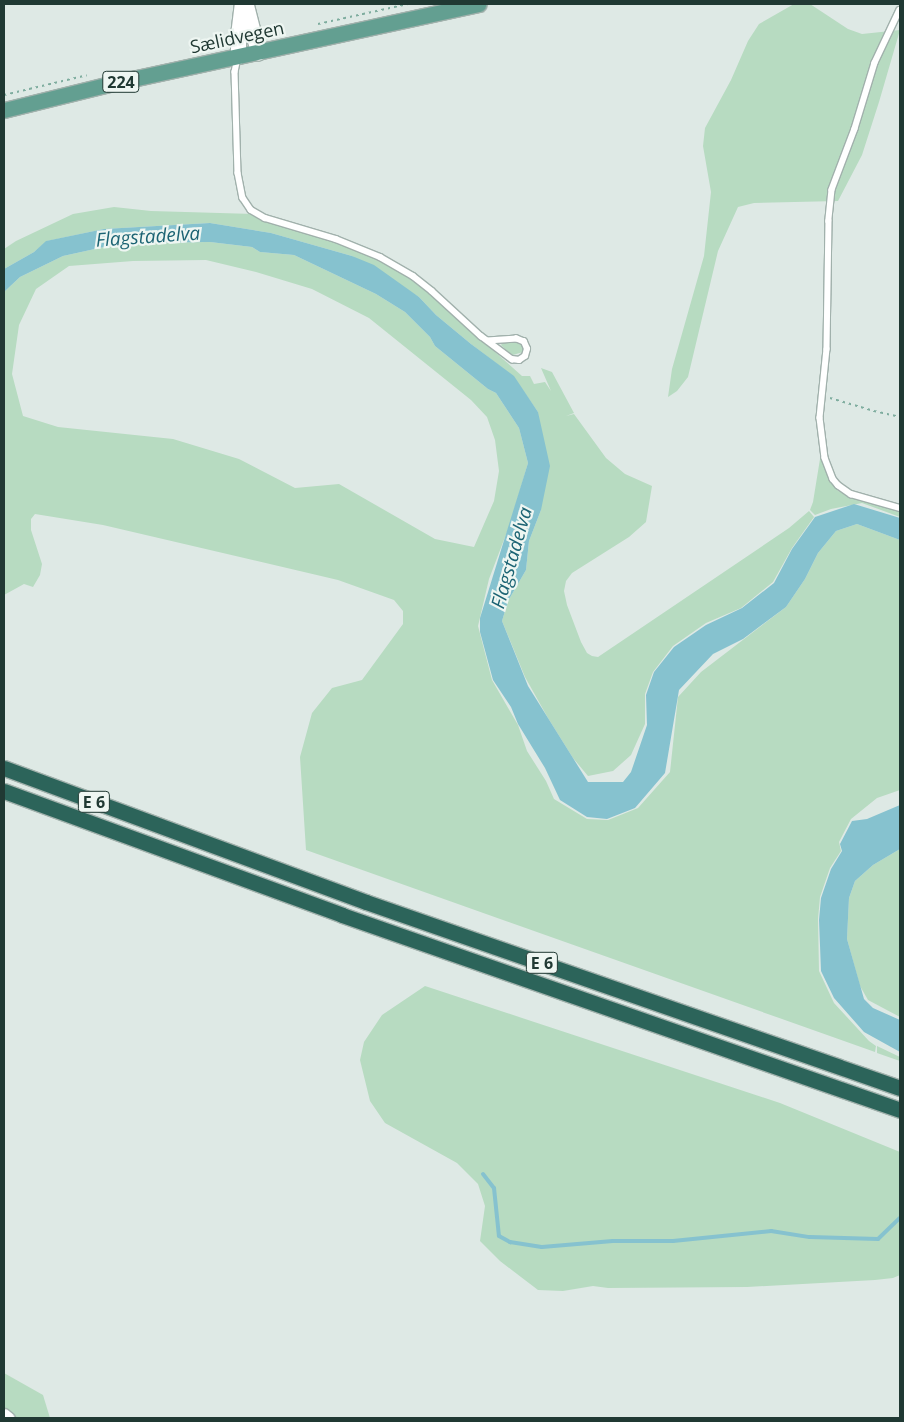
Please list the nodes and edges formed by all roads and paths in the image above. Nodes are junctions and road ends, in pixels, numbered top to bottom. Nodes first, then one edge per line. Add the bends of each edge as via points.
1 (242, 4) edge
2 (246, 4) edge
3 (408, 4) edge
4 (479, 4) edge
5 (900, 10) edge
6 (317, 24) dead end
7 (278, 33) dead end
8 (245, 34) junction
9 (223, 39) dead end
10 (258, 52) junction
11 (238, 56) junction
12 (4, 110) edge
13 (488, 341) junction
14 (822, 395) junction
15 (900, 417) edge
16 (900, 508) edge
17 (4, 768) edge
18 (4, 791) edge
19 (900, 1088) edge
20 (900, 1110) edge
21 (4, 1414) edge
22 (9, 1418) edge

1 - 8 main road
2 - 8 main road
3 - 6 path
4 - 10 main road, Sælidvegen / 224
5 - 14 lane via 875,64 832,190
7 - 8 path
8 - 9 path
8 - 10 main road
8 - 11 main road
10 - 11 main road, Sælidvegen / 224
11 - 12 main road, Sælidvegen / 224
11 - 13 lane via 235,72 238,173 243,198 251,210 265,218 350,245 400,268 432,291
13 - 13 lane via 512,359 519,360 525,356 524,342
14 - 15 path
14 - 16 lane via 821,434 833,479 851,494
17 - 19 highway, E 6 via 366,902
18 - 20 highway, E 6 via 333,912
21 - 22 street

